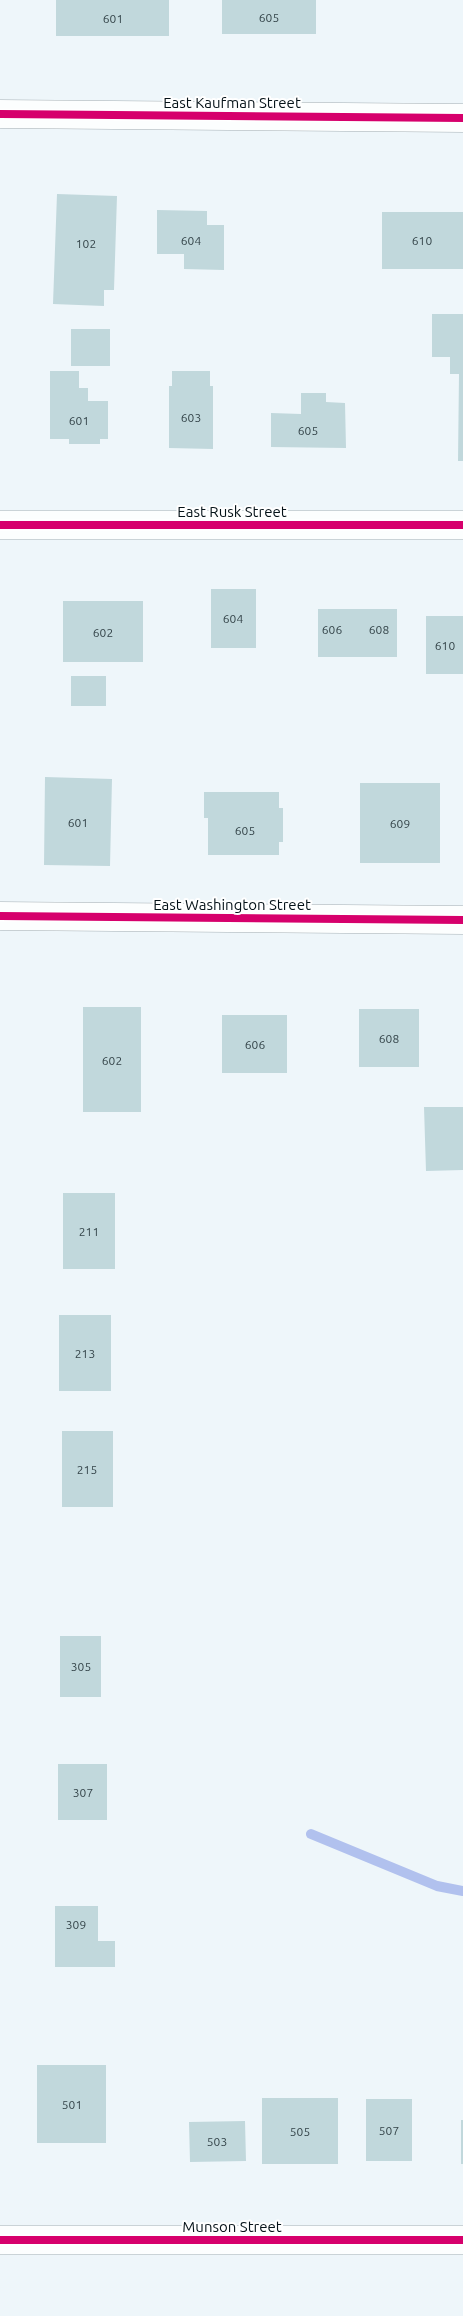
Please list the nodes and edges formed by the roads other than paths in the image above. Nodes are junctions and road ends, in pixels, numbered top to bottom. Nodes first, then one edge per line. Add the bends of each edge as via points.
1 (0, 114) edge
2 (463, 118) edge
3 (0, 525) edge
4 (463, 525) edge
5 (0, 916) edge
6 (463, 920) edge
7 (0, 2240) edge
8 (463, 2240) edge

1 - 2 street, East Kaufman Street
3 - 4 street, East Rusk Street
5 - 6 street, East Washington Street
7 - 8 street, Munson Street

